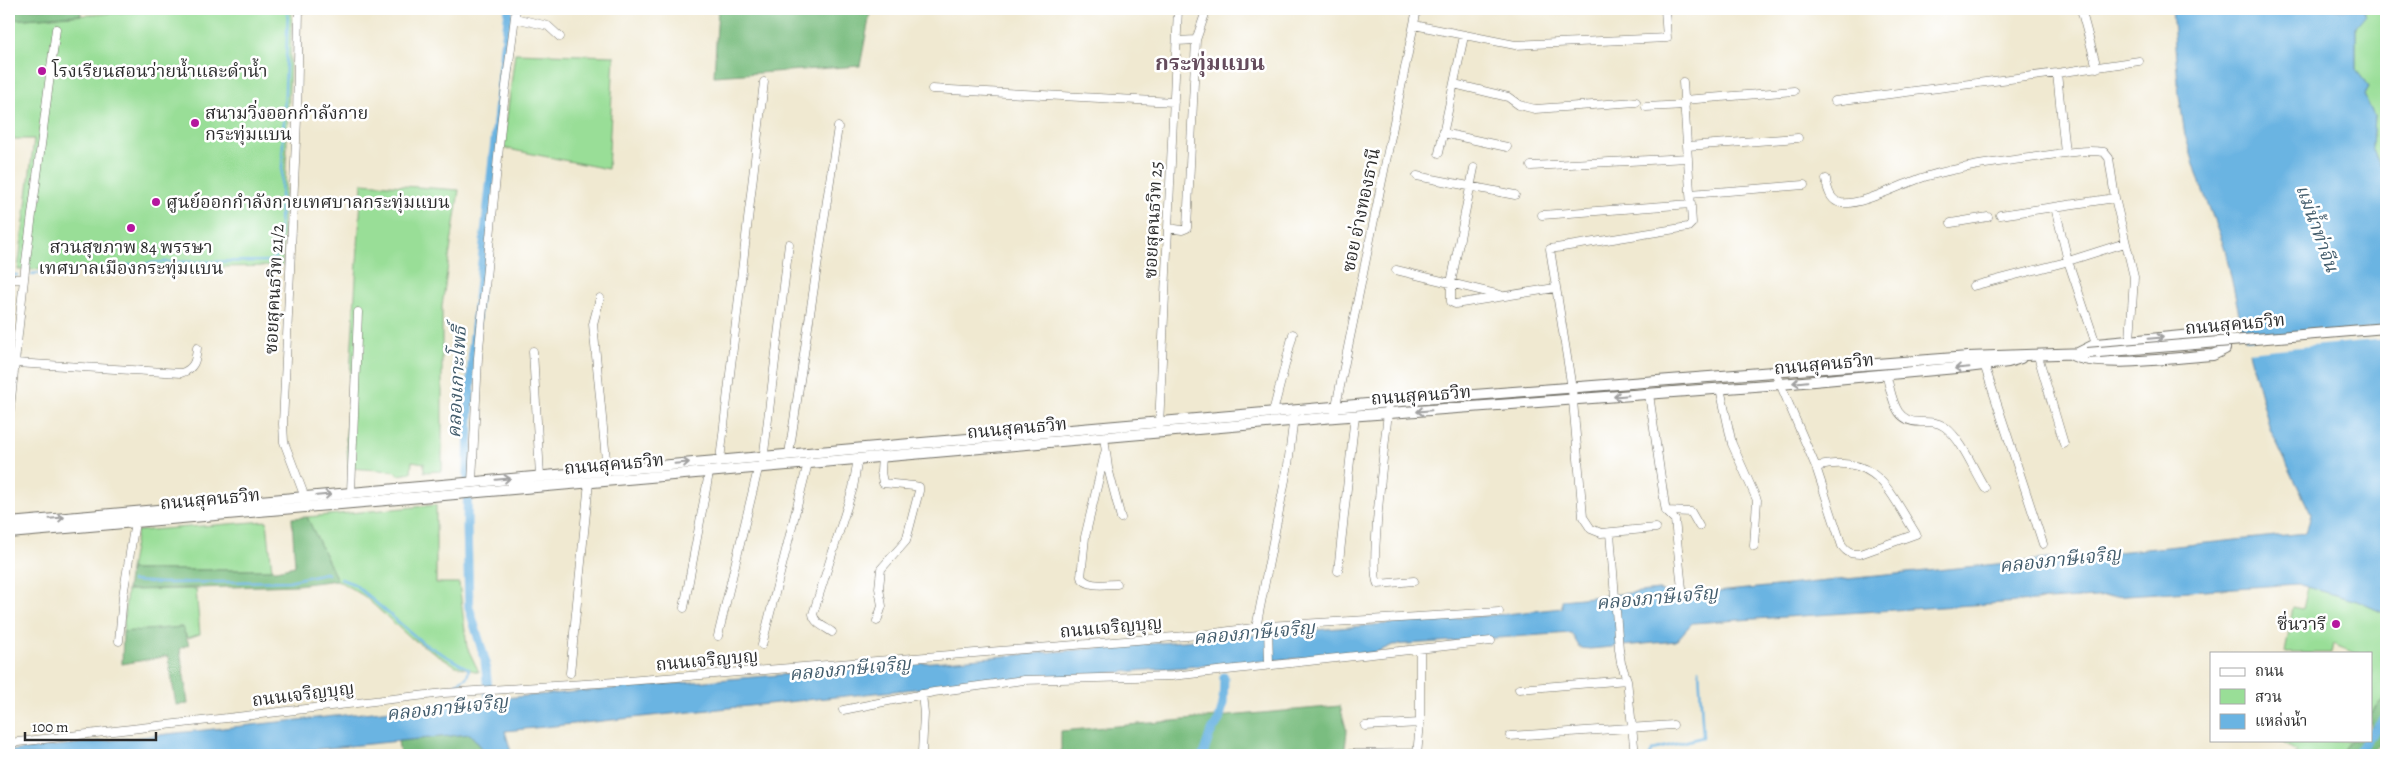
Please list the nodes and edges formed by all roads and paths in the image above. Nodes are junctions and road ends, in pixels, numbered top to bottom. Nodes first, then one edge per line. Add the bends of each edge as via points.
1 (299, 9) edge
2 (516, 9) edge
3 (1178, 9) edge
4 (1417, 9) edge
5 (1666, 9) edge
6 (2081, 9) edge
7 (1205, 14) dead end
8 (514, 18) junction
9 (1414, 25) junction
10 (56, 29) dead end
11 (560, 36) dead end
12 (1464, 36) junction
13 (1196, 40) junction
14 (1177, 41) junction
15 (2139, 61) dead end
16 (2097, 68) junction
17 (2057, 73) junction
18 (764, 82) dead end
19 (1683, 82) dead end
20 (1454, 84) junction
21 (932, 89) dead end
22 (1794, 91) dead end
23 (1835, 101) dead end
24 (1174, 102) junction
25 (1636, 102) dead end
26 (1684, 102) junction
27 (1646, 107) dead end
28 (838, 127) dead end
29 (1443, 133) junction
30 (1798, 138) dead end
31 (1687, 146) junction
32 (1507, 147) dead end
33 (1439, 153) dead end
34 (2065, 153) junction
35 (1688, 158) junction
36 (1531, 166) dead end
37 (1474, 168) dead end
38 (1417, 176) dead end
39 (1826, 179) dead end
40 (1804, 185) dead end
41 (1470, 186) junction
42 (1690, 194) junction
43 (1515, 195) dead end
44 (2115, 198) junction
45 (1691, 204) junction
46 (2055, 207) junction
47 (1542, 214) dead end
48 (2000, 215) dead end
49 (1988, 217) dead end
50 (1951, 223) dead end
51 (1168, 228) junction
52 (2125, 243) junction
53 (789, 244) dead end
54 (2068, 261) junction
55 (1396, 270) dead end
56 (9, 279) edge
57 (24, 279) junction
58 (1451, 283) junction
59 (1973, 286) dead end
60 (1556, 288) junction
61 (1504, 296) junction
62 (600, 298) dead end
63 (358, 312) dead end
64 (2386, 328) edge
65 (1292, 334) dead end
66 (2130, 340) junction
67 (2096, 344) junction
68 (197, 348) dead end
69 (533, 351) dead end
70 (2072, 354) junction
71 (2038, 356) junction
72 (1983, 361) junction
73 (15, 363) junction
74 (1775, 372) junction
75 (1886, 374) junction
76 (1781, 384) junction
77 (1720, 388) junction
78 (1572, 389) junction
79 (1649, 394) junction
80 (1574, 400) junction
81 (1388, 402) junction
82 (1294, 410) junction
83 (1273, 412) junction
84 (1335, 412) junction
85 (1388, 414) junction
86 (1355, 416) junction
87 (9, 417) edge
88 (1293, 421) junction
89 (1158, 427) junction
90 (1104, 437) junction
91 (2064, 444) dead end
92 (1105, 453) junction
93 (789, 454) junction
94 (764, 456) junction
95 (882, 456) junction
96 (858, 458) junction
97 (720, 460) junction
98 (808, 463) junction
99 (1816, 467) junction
100 (760, 469) junction
101 (607, 470) junction
102 (709, 473) junction
103 (540, 476) junction
104 (472, 482) junction
105 (589, 482) junction
106 (1985, 488) dead end
107 (351, 492) junction
108 (307, 501) junction
109 (1666, 511) junction
110 (1121, 518) dead end
111 (9, 522) edge
112 (135, 522) junction
113 (1699, 526) dead end
114 (1656, 528) dead end
115 (9, 533) edge
116 (1610, 533) junction
117 (2043, 544) dead end
118 (1754, 546) dead end
119 (1338, 571) dead end
120 (1414, 581) dead end
121 (1117, 584) dead end
122 (1682, 589) dead end
123 (684, 608) dead end
124 (1499, 612) dead end
125 (877, 621) dead end
126 (1256, 628) junction
127 (1268, 629) junction
128 (832, 632) dead end
129 (718, 636) dead end
130 (119, 641) dead end
131 (1490, 641) dead end
132 (762, 645) dead end
133 (1420, 649) junction
134 (1269, 664) junction
135 (570, 673) dead end
136 (1628, 680) junction
137 (1519, 689) dead end
138 (922, 694) junction
139 (843, 710) dead end
140 (1420, 723) junction
141 (1673, 725) dead end
142 (1365, 726) dead end
143 (1632, 727) junction
144 (1510, 736) dead end
145 (9, 744) edge
146 (922, 752) dead end
147 (1350, 754) dead end
148 (1417, 754) edge
149 (1635, 755) edge

1 - 108 street, ซอยสุคนธวิท 21/2 via 283,424 284,442
2 - 8 street
3 - 14 street, ซอยสุคนธวิท 25
4 - 9 street, ซอย อ่างทองธานี
5 - 12 street via 1667,38 1527,46
6 - 16 street
7 - 13 street
8 - 11 street via 548,26
8 - 104 street via 478,358
9 - 12 street
9 - 84 street, ซอย อ่างทองธานี
10 - 57 street
12 - 20 street
13 - 14 street
13 - 51 street via 1187,228
14 - 24 street, ซอยสุคนธวิท 25
15 - 16 street
16 - 17 street
17 - 23 street
17 - 34 street
18 - 97 street
19 - 26 street
20 - 25 street via 1508,97 1519,105 1534,109
20 - 29 street
21 - 24 street
22 - 26 street
24 - 51 street, ซอยสุคนธวิท 25
26 - 27 street
26 - 31 street
28 - 93 street
29 - 32 street
29 - 33 street
30 - 31 street
31 - 35 street
34 - 39 street via 1969,166 1926,176 1844,203 1831,196
34 - 44 street via 2104,152 2109,158
35 - 36 street
35 - 42 street
37 - 41 street
38 - 41 street
40 - 42 street
41 - 43 street
41 - 58 street
42 - 45 street
44 - 46 street
44 - 52 street
45 - 47 street
45 - 60 street via 1692,223 1688,227 1550,249
46 - 48 street
46 - 54 street
49 - 50 street
51 - 89 street, ซอยสุคนธวิท 25
52 - 54 street
52 - 66 street via 2134,277
53 - 94 street
54 - 59 street
54 - 67 street
55 - 58 street
56 - 57 street
57 - 73 street
58 - 61 street
58 - 61 street via 1452,304
60 - 61 street
60 - 78 street
62 - 101 street via 593,324
63 - 107 street
64 - 70 main road, ถนนสุคนธวิท, bridge
65 - 83 street
66 - 67 main road
66 -> 70 main road via 2214,333 2225,338 2226,344 2225,349 2213,355 2105,362 2081,360
67 - 70 main road
68 - 73 street via 193,367 181,373
69 - 103 street
70 - 71 main road, ถนนสุคนธวิท
71 - 72 main road, ถนนสุคนธวิท via 2008,362
71 - 91 street
72 - 74 main road, ถนนสุคนธวิท
72 -> 75 main road, ถนนสุคนธวิท
72 - 117 street
73 - 87 street
74 - 76 street
74 - 78 main road, ถนนสุคนธวิท
75 -> 76 main road, ถนนสุคนธวิท
75 - 106 street via 1896,407 1904,420 1938,423 1947,429
76 - 77 main road, ถนนสุคนธวิท
76 - 99 street
77 - 79 main road, ถนนสุคนธวิท
77 - 118 street via 1732,444 1757,500
78 - 80 street
78 - 81 main road, ถนนสุคนธวิท
79 -> 80 main road, ถนนสุคนธวิท
79 - 109 street
80 -> 85 main road, ถนนสุคนธวิท
80 - 116 street via 1583,517 1595,531
81 - 84 main road, ถนนสุคนธวิท
81 - 85 street
82 - 83 main road, ถนนสุคนธวิท
82 - 84 main road, ถนนสุคนธวิท
82 - 88 street
83 - 89 main road, ถนนสุคนธวิท
84 - 86 main road, ถนนสุคนธวิท
84 - 88 main road, ถนนสุคนธวิท
85 - 86 main road, ถนนสุคนธวิท
85 - 120 street via 1375,552 1376,580 1378,584
86 - 119 street
88 - 89 main road, ถนนสุคนธวิท
88 - 126 street via 1288,465
89 - 90 main road, ถนนสุคนธวิท
89 - 93 main road, ถนนสุคนธวิท
90 - 92 street
90 - 95 main road, ถนนสุคนธวิท
92 - 110 street
92 - 121 street via 1085,536 1081,577 1091,584
93 - 94 main road, ถนนสุคนธวิท
94 - 97 main road, ถนนสุคนธวิท
94 - 100 street
95 - 96 main road, ถนนสุคนธวิท
95 - 125 street via 883,483 914,486 919,491 906,541 881,569 879,588 882,606
96 - 98 main road, ถนนสุคนธวิท
96 - 128 street via 853,488 814,614 818,623
101 -> 97 main road, ถนนสุคนธวิท
98 - 100 main road, ถนนสุคนธวิท
98 - 132 street
99 - 99 street via 1846,552 1860,554 1916,534 1874,473 1854,465
100 - 102 main road, ถนนสุคนธวิท
100 - 129 street
101 - 103 main road, ถนนสุคนธวิท
102 - 105 main road, ถนนสุคนธวิท
102 - 123 street
104 -> 103 main road, ถนนสุคนธวิท
104 - 107 main road, ถนนสุคนธวิท
105 - 108 main road, ถนนสุคนธวิท
105 - 135 street
108 -> 107 main road, ถนนสุคนธวิท
111 -> 108 main road, ถนนสุคนธวิท
108 - 112 main road, ถนนสุคนธวิท
109 - 113 street via 1691,512
109 - 122 street via 1675,520
112 - 115 main road, ถนนสุคนธวิท
112 - 130 street
114 - 116 street
116 - 136 street via 1619,649
124 - 127 street, ถนนเจริญบุญ
126 - 127 street, ถนนเจริญบุญ
126 - 145 street, ถนนเจริญบุญ via 655,679 444,693
127 - 134 street
131 - 133 street
133 - 134 street
133 - 140 street
134 - 138 street via 1146,678 1024,680
136 - 137 street
136 - 143 street
138 - 139 street
138 - 146 street
140 - 142 street
140 - 148 street
141 - 143 street
143 - 144 street
143 - 149 street
147 - 148 street

